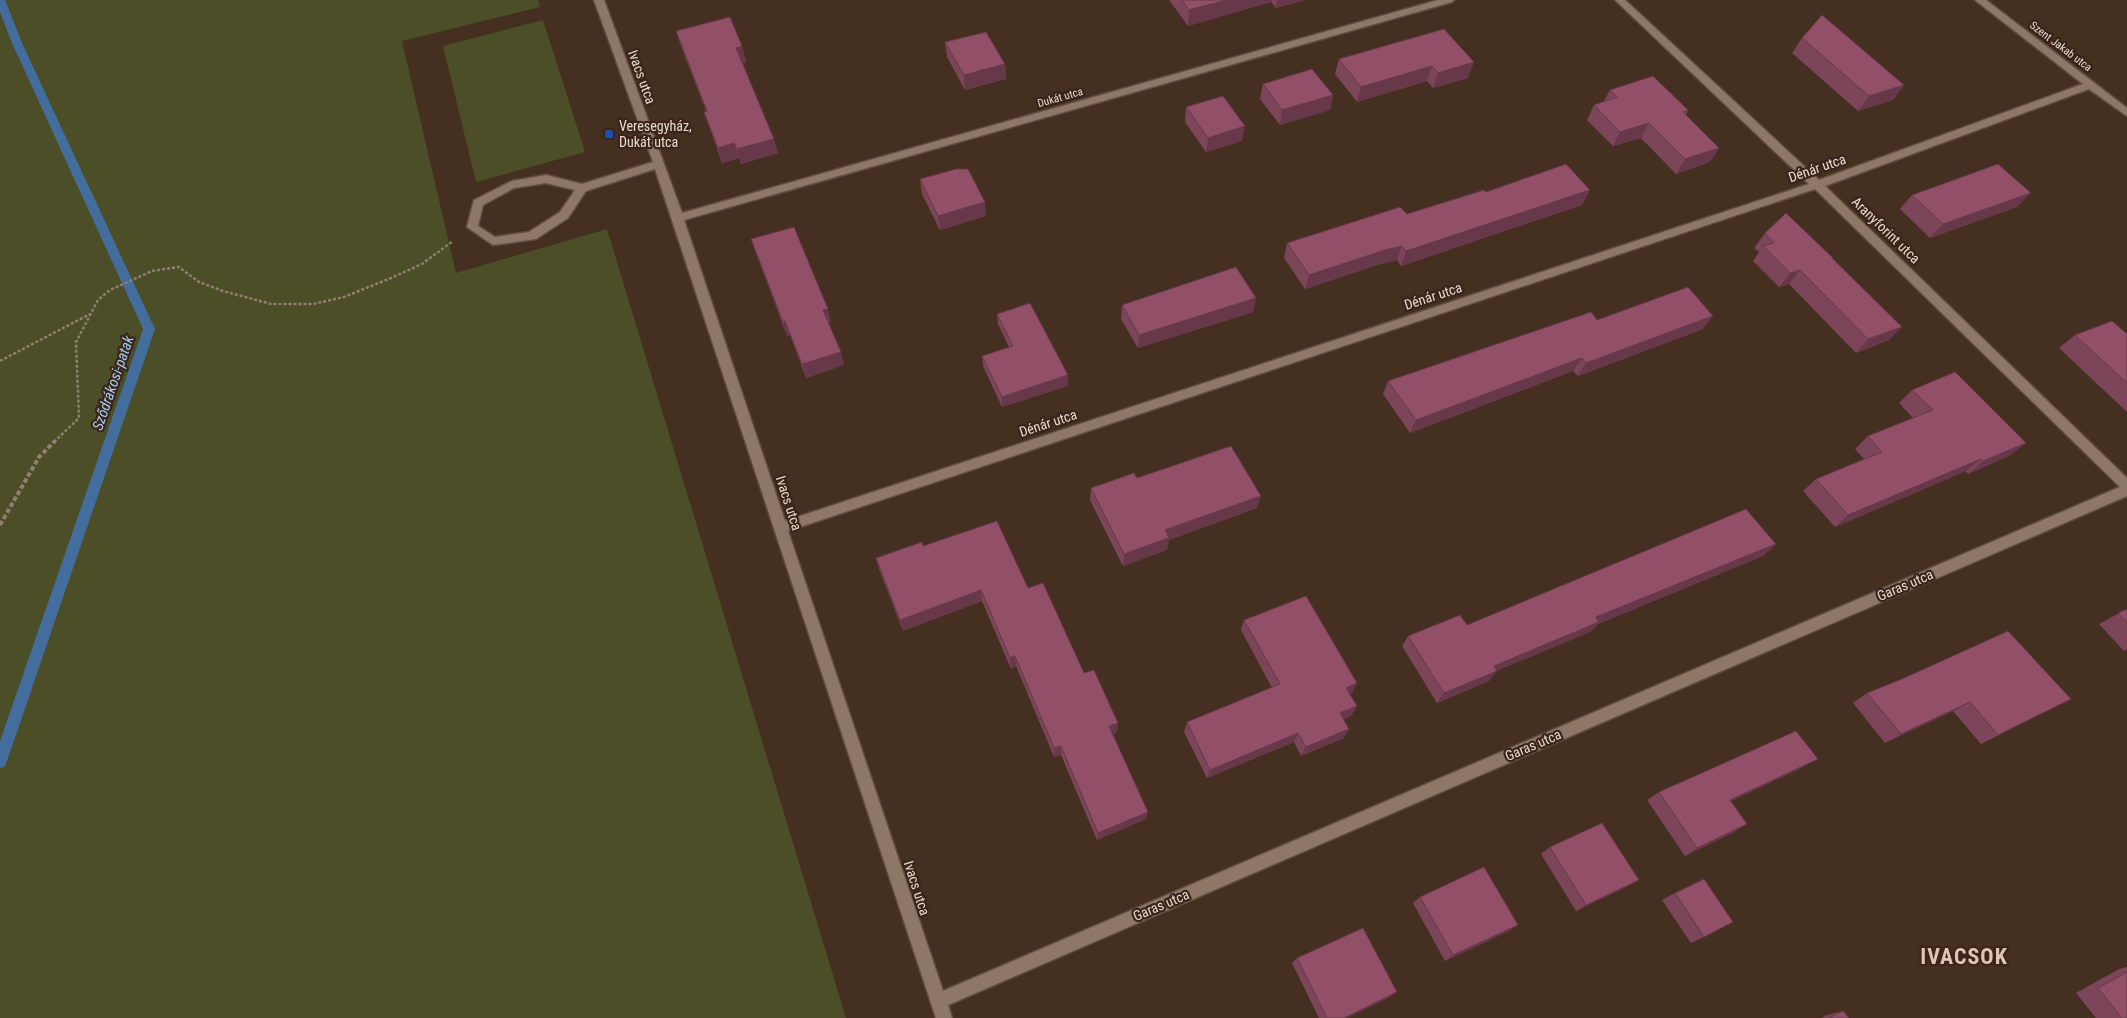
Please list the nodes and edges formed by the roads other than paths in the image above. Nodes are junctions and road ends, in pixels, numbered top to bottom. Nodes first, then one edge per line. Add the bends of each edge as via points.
1 (599, 0) edge
2 (1449, 0) edge
3 (1620, 0) edge
4 (1980, 0) edge
5 (2092, 85) junction
6 (2127, 113) edge
7 (658, 164) junction
8 (1817, 185) junction
9 (582, 188) junction
10 (678, 218) junction
11 (2127, 486) edge
12 (2127, 490) edge
13 (781, 528) junction
14 (939, 1001) junction
15 (944, 1018) edge

1 - 7 street, Ivacs utca
2 - 10 street, Dukát utca
3 - 8 street, Aranyforint utca
4 - 5 street, Szent Jakab utca
5 - 6 street, Szent Jakab utca
5 - 8 street, Dénár utca
7 - 9 street
7 - 10 street, Ivacs utca
8 - 11 street, Aranyforint utca
8 - 13 street, Dénár utca
9 - 9 street via 546,179 512,185 478,203 472,227 493,241 532,236 564,215
10 - 13 street, Ivacs utca
12 - 14 street, Garas utca
13 - 14 street, Ivacs utca
14 - 15 street, Ivacs utca

